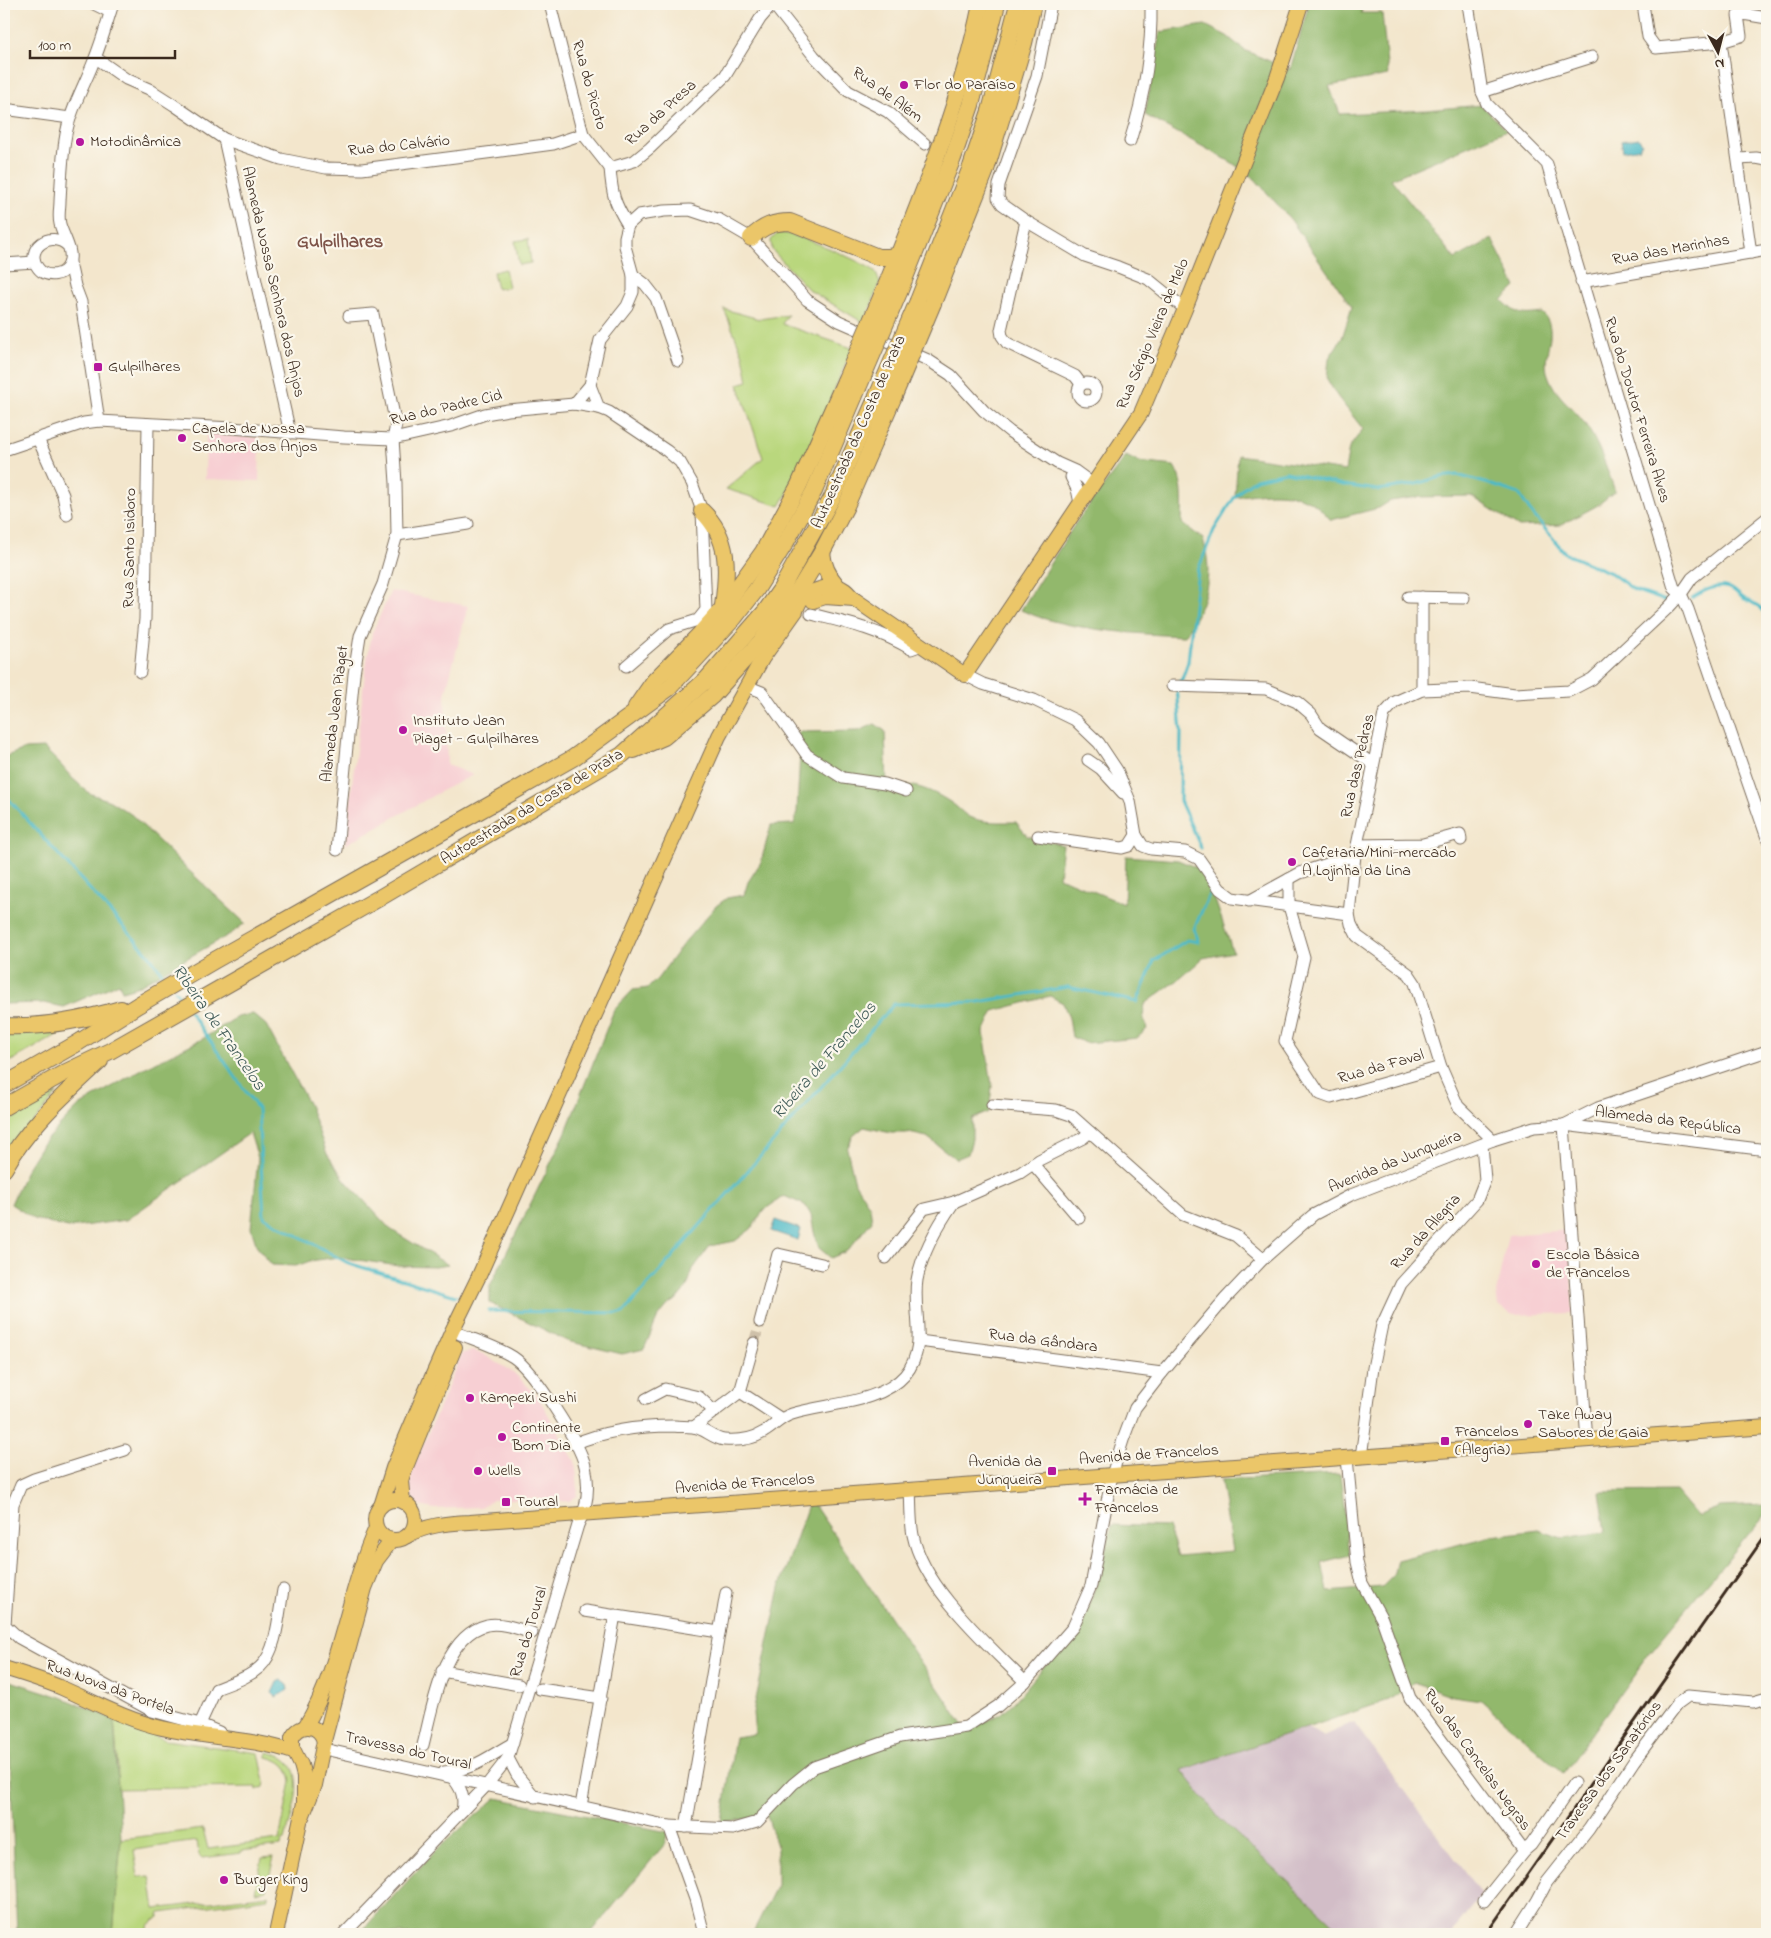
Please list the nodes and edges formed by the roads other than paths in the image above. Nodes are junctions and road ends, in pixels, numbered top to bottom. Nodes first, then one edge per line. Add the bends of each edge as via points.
1 (94, 4) edge
2 (550, 4) edge
3 (773, 4) edge
4 (981, 4) edge
5 (996, 4) edge
6 (1018, 4) edge
7 (1033, 4) edge
8 (1051, 4) edge
9 (1151, 4) edge
10 (1300, 4) edge
11 (1468, 4) edge
12 (1643, 4) edge
13 (112, 8) edge
14 (1767, 18) edge
15 (1722, 42) junction
16 (1592, 57) dead end
17 (96, 58) junction
18 (1482, 92) junction
19 (4, 109) edge
20 (70, 118) junction
21 (583, 134) junction
22 (224, 139) junction
23 (1130, 141) dead end
24 (925, 144) dead end
25 (1739, 159) junction
26 (1767, 160) edge
27 (610, 168) junction
28 (1026, 221) junction
29 (59, 222) junction
30 (628, 225) junction
31 (47, 240) junction
32 (754, 242) junction
33 (68, 246) junction
34 (1767, 250) edge
35 (1751, 253) junction
36 (898, 255) junction
37 (36, 262) junction
38 (70, 263) junction
39 (4, 264) edge
40 (633, 274) junction
41 (53, 275) junction
42 (1581, 282) junction
43 (891, 285) junction
44 (74, 286) junction
45 (925, 302) junction
46 (1185, 309) junction
47 (349, 316) dead end
48 (678, 361) dead end
49 (1082, 384) dead end
50 (590, 385) junction
51 (852, 385) junction
52 (885, 396) junction
53 (574, 404) junction
54 (599, 408) junction
55 (99, 421) junction
56 (148, 424) junction
57 (290, 433) junction
58 (38, 439) junction
59 (393, 439) junction
60 (4, 450) edge
61 (1103, 468) junction
62 (1073, 474) junction
63 (1091, 486) junction
64 (1080, 503) junction
65 (702, 511) junction
66 (67, 515) dead end
67 (1767, 518) edge
68 (468, 524) dead end
69 (397, 535) junction
70 (822, 552) junction
71 (837, 586) junction
72 (1681, 594) junction
73 (1408, 597) dead end
74 (1422, 597) junction
75 (1464, 598) dead end
76 (854, 599) junction
77 (723, 608) junction
78 (796, 611) junction
79 (811, 614) dead end
80 (922, 645) junction
81 (626, 666) dead end
82 (140, 672) dead end
83 (965, 674) junction
84 (747, 686) junction
85 (1177, 686) dead end
86 (1422, 690) junction
87 (628, 719) junction
88 (622, 755) junction
89 (1088, 760) dead end
90 (1373, 764) junction
91 (906, 791) dead end
92 (1130, 801) junction
93 (1136, 835) junction
94 (1038, 836) dead end
95 (1767, 838) edge
96 (1461, 840) dead end
97 (336, 850) dead end
98 (1356, 850) junction
99 (1289, 879) junction
100 (1249, 901) junction
101 (1290, 906) junction
102 (1349, 914) junction
103 (138, 1005) junction
104 (4, 1026) edge
105 (110, 1051) junction
106 (1767, 1051) edge
107 (1441, 1067) junction
108 (4, 1085) edge
109 (992, 1105) dead end
110 (4, 1107) edge
111 (1564, 1125) junction
112 (1090, 1132) junction
113 (1488, 1143) junction
114 (1767, 1150) edge
115 (1033, 1164) junction
116 (4, 1169) edge
117 (954, 1202) junction
118 (1079, 1218) dead end
119 (886, 1258) dead end
120 (1263, 1259) junction
121 (822, 1264) dead end
122 (470, 1296) junction
123 (760, 1322) tunnel mouth
124 (460, 1334) junction
125 (919, 1341) junction
126 (754, 1343) tunnel mouth
127 (1162, 1373) junction
128 (740, 1392) junction
129 (646, 1399) dead end
130 (715, 1412) junction
131 (780, 1418) junction
132 (694, 1427) junction
133 (1767, 1427) edge
134 (1587, 1441) junction
135 (574, 1444) junction
136 (125, 1450) dead end
137 (1361, 1457) junction
138 (1347, 1458) junction
139 (1112, 1475) junction
140 (910, 1489) junction
141 (403, 1502) junction
142 (381, 1506) junction
143 (584, 1512) junction
144 (413, 1513) junction
145 (443, 1524) junction
146 (376, 1528) junction
147 (407, 1536) junction
148 (392, 1540) junction
149 (283, 1590) dead end
150 (726, 1593) dead end
151 (584, 1611) dead end
152 (615, 1615) junction
153 (719, 1632) junction
154 (532, 1633) dead end
155 (10, 1670) edge
156 (442, 1671) junction
157 (1025, 1682) junction
158 (519, 1685) dead end
159 (540, 1689) dead end
160 (601, 1698) junction
161 (1767, 1698) edge
162 (200, 1724) junction
163 (300, 1730) junction
164 (223, 1738) junction
165 (265, 1743) junction
166 (513, 1744) junction
167 (423, 1745) dead end
168 (323, 1748) junction
169 (296, 1754) junction
170 (508, 1758) junction
171 (436, 1773) junction
172 (452, 1777) junction
173 (1574, 1783) dead end
174 (486, 1786) junction
175 (535, 1796) junction
176 (581, 1806) junction
177 (462, 1811) junction
178 (302, 1817) junction
179 (669, 1826) junction
180 (686, 1827) junction
181 (1524, 1851) junction
182 (1484, 1901) dead end
183 (276, 1934) edge
184 (344, 1934) edge
185 (704, 1934) edge
186 (1516, 1934) edge

1 - 13 street
2 - 21 street, Rua do Picoto
3 - 24 street, Rua de Além via 814,56 848,91 888,112
3 - 27 street, Rua da Presa via 760,19 735,62 712,89 634,160
4 - 36 highway via 939,151
5 - 43 highway via 971,105 953,158
6 - 45 highway via 990,111
7 - 45 highway via 986,170
8 - 28 street via 1037,76 998,192 1002,204
9 - 23 street via 1151,39 1139,112
10 - 46 main road, Rua Sérgio Vieira de Melo via 1278,78
11 - 18 street, Rua do Doutor Ferreira Alves
12 - 15 street via 1648,37 1656,48
13 - 17 street
14 - 15 street via 1738,15 1741,36
15 - 25 street
16 - 18 street
17 - 20 street
17 - 22 street, Rua do Calvário
18 - 42 street, Rua do Doutor Ferreira Alves via 1487,104 1547,164
19 - 20 street
20 - 29 street via 65,138
21 - 22 street, Rua do Calvário via 553,144 362,169 302,164
21 - 27 street, Rua do Picoto
22 - 57 street, Alameda Nossa Senhora dos Anjos
25 - 26 street
25 - 35 street
27 - 30 street via 617,208
28 - 46 street via 1085,256 1148,279
28 - 49 street via 1000,330 1002,336 1007,343 1075,376
29 - 31 street
29 - 33 street
30 - 32 street via 639,215 664,210 690,210 720,220
30 - 40 street via 625,246
31 - 33 street via 58,240
31 - 37 street via 38,246 34,257
32 - 36 highway via 766,226 790,222 878,257
32 - 43 highway via 779,228 806,233 878,265
32 - 62 street via 806,300 840,321 928,360 951,375 984,411 1010,432
33 - 38 street
34 - 35 street, Rua das Marinhas
35 - 42 street, Rua das Marinhas
36 - 43 highway
37 - 39 street
37 - 41 street via 42,272
38 - 41 street via 64,272
38 - 44 street
40 - 48 street via 656,298
40 - 50 street via 633,292 600,340
41 - 44 street
42 - 72 street, Rua do Doutor Ferreira Alves via 1674,588
43 - 51 highway, bridge
44 - 55 street via 81,302
45 - 52 highway, bridge
46 - 61 main road, Rua Sérgio Vieira de Melo via 1141,413
47 - 59 street, Alameda Jean Piaget via 373,314 396,425
50 - 53 street
50 - 54 street
51 - 77 highway via 788,506 753,566
51 - 87 highway, Autoestrada da Costa de Prata via 814,491 756,590 669,688
52 - 70 highway via 846,506
52 - 88 highway, Autoestrada da Costa de Prata via 781,590 707,679
53 - 54 street, Rua do Padre Cid
53 - 59 street, Rua do Padre Cid via 485,414 451,426
54 - 65 street, Rua do Padre Cid via 643,434 680,462
55 - 56 street, Rua do Padre Cid
55 - 58 street, Rua do Padre Cid
56 - 57 street, Rua do Padre Cid
56 - 82 street, Rua Santo Isidoro via 145,619
57 - 59 street, Rua do Padre Cid
58 - 60 street, Rua do Padre Cid
58 - 66 street via 63,495
59 - 69 street, Alameda Jean Piaget
61 - 62 street
61 - 63 main road, Rua Sérgio Vieira de Melo
62 - 63 street via 1086,479
62 - 64 street
63 - 64 main road, Rua Sérgio Vieira de Melo
64 - 83 main road, Rua Sérgio Vieira de Melo
65 - 77 highway via 718,528 724,550 726,580
65 - 81 street, Rua do Padre Cid via 706,610 698,620 669,629
67 - 72 street, Rua das Pedras via 1692,578
68 - 69 street
69 - 97 street, Alameda Jean Piaget via 383,584 360,636
70 - 71 highway via 822,561
70 - 88 highway via 761,642 712,696 664,737
71 - 76 main road
71 - 78 main road via 819,589 805,596
72 - 86 street, Rua das Pedras via 1592,679 1569,691 1515,694 1470,688
72 - 95 street, Rua do Doutor Ferreira Alves
73 - 74 street
74 - 75 street
74 - 86 street
76 - 78 main road via 825,597
76 - 80 main road
77 - 87 highway via 654,681
78 - 84 main road
79 - 80 street via 866,627 894,638 910,649
80 - 83 main road
83 - 92 street via 983,684 1034,700 1075,720 1099,743
84 - 91 street via 762,692 807,755 843,778 885,784
84 - 122 main road via 720,736
85 - 90 street via 1266,689 1297,702 1311,714 1320,728
86 - 90 street, Rua das Pedras via 1395,702 1384,714
87 - 103 highway, Autoestrada da Costa de Prata via 557,768
88 - 105 highway, Autoestrada da Costa de Prata
89 - 92 street via 1101,769
90 - 98 street, Rua das Pedras
92 - 93 street
93 - 94 street via 1129,846 1122,848
93 - 100 street via 1143,846 1185,852 1199,859 1220,889 1232,898
96 - 98 street via 1460,834 1423,844
98 - 99 street
98 - 102 street, Rua das Pedras
99 - 100 street
99 - 101 street, Rua da Faval
100 - 101 street
101 - 102 street
101 - 107 street, Rua da Faval via 1304,957 1285,1041 1320,1094 1331,1098
102 - 107 street, Rua das Pedras via 1357,936 1409,974
103 - 104 highway via 39,1026
103 - 108 highway, Autoestrada da Costa de Prata
105 - 110 highway, Autoestrada da Costa de Prata
105 - 116 highway via 44,1114
106 - 111 street via 1598,1108
107 - 113 street, Rua das Pedras via 1458,1106
109 - 112 street via 1056,1110 1071,1115
111 - 113 street, Avenida da Junqueira via 1534,1127
111 - 114 street, Alameda da República
111 - 134 street
112 - 115 street
112 - 120 street via 1183,1215 1236,1236
113 - 120 street, Avenida da Junqueira via 1351,1195 1313,1215
113 - 137 street, Rua da Alegria via 1485,1180 1477,1200 1400,1284 1382,1325
115 - 117 street
115 - 118 street
117 - 119 street via 924,1209
117 - 125 street via 922,1260 917,1282
120 - 127 street, Avenida da Junqueira via 1224,1298
121 - 123 street via 778,1254
122 - 124 main road
122 - 142 main road via 420,1404
124 - 135 street, Rua do Toural via 514,1358 526,1368 555,1409
124 - 141 main road via 403,1474
125 - 127 street, Rua da Gândara
125 - 131 street via 904,1375 889,1388 867,1397
126 - 128 street
127 - 139 street, Avenida da Junqueira via 1135,1408
128 - 130 street
128 - 131 street
129 - 130 street via 665,1389 699,1397
130 - 132 street
131 - 132 street via 765,1432 748,1439 722,1440
132 - 135 street via 656,1426 608,1432
133 - 134 main road, Avenida de Francelos
134 - 137 main road, Avenida de Francelos
135 - 143 street, Rua do Toural via 586,1467 588,1496
136 - 162 street via 21,1485 13,1504 5,1625 19,1638 152,1711
137 - 138 main road, Avenida de Francelos
138 - 139 main road, Avenida de Francelos
138 - 181 street, Rua das Cancelas Negras via 1362,1583 1382,1618 1410,1698
139 - 140 main road, Avenida de Francelos
139 - 157 street, Avenida da Junqueira via 1091,1586 1073,1627
140 - 143 main road, Avenida de Francelos
140 - 157 street via 913,1536 928,1574 946,1600
141 - 142 main road via 392,1500
141 - 144 main road
142 - 146 main road via 375,1516
143 - 145 main road, Avenida de Francelos
143 - 166 street, Rua do Toural
144 - 145 main road, Avenida de Francelos
144 - 147 main road via 414,1526
145 - 147 main road, Avenida de Francelos via 419,1529
146 - 148 main road via 382,1536
146 - 163 main road via 361,1565 323,1692
147 - 148 main road
148 - 168 main road via 376,1561 365,1588
149 - 162 street via 273,1645 262,1666 243,1679 216,1689
150 - 153 street
151 - 152 street
152 - 153 street
152 - 160 street
153 - 180 street
154 - 156 street via 500,1624 471,1632
155 - 164 main road, Rua Nova da Portela via 161,1728
156 - 158 street
156 - 167 street
157 - 180 street, Avenida da Junqueira via 998,1706 966,1727 900,1737 814,1767 757,1822 733,1829
159 - 160 street
160 - 176 street
161 - 186 street, Travessa dos Sanatórios via 1753,1702 1688,1696 1677,1704 1589,1829 1547,1882
162 - 164 street via 219,1732
163 - 165 main road, Rua Nova da Portela
163 - 168 main road via 316,1728 323,1736
163 - 169 main road via 291,1743
164 - 165 main road, Rua Nova da Portela
165 - 169 main road, Rua Nova da Portela
166 - 170 street, Rua do Toural
166 - 171 street via 467,1769
168 - 169 main road via 313,1759
168 - 171 street, Travessa do Toural
168 - 178 main road
169 - 178 main road via 304,1776
170 - 174 street, Rua do Toural
170 - 175 street via 516,1775
171 - 172 street, Travessa do Toural
172 - 174 street, Travessa do Toural
172 - 177 street via 462,1794
173 - 181 street, Rua das Cancelas Negras
174 - 175 street, Avenida da Junqueira
174 - 177 street, Rua do Toural
175 - 176 street, Avenida da Junqueira
176 - 179 street, Avenida da Junqueira
177 - 184 street, Rua do Toural
178 - 183 main road
179 - 180 street, Avenida da Junqueira
179 - 185 street
181 - 182 street, Rua das Cancelas Negras

